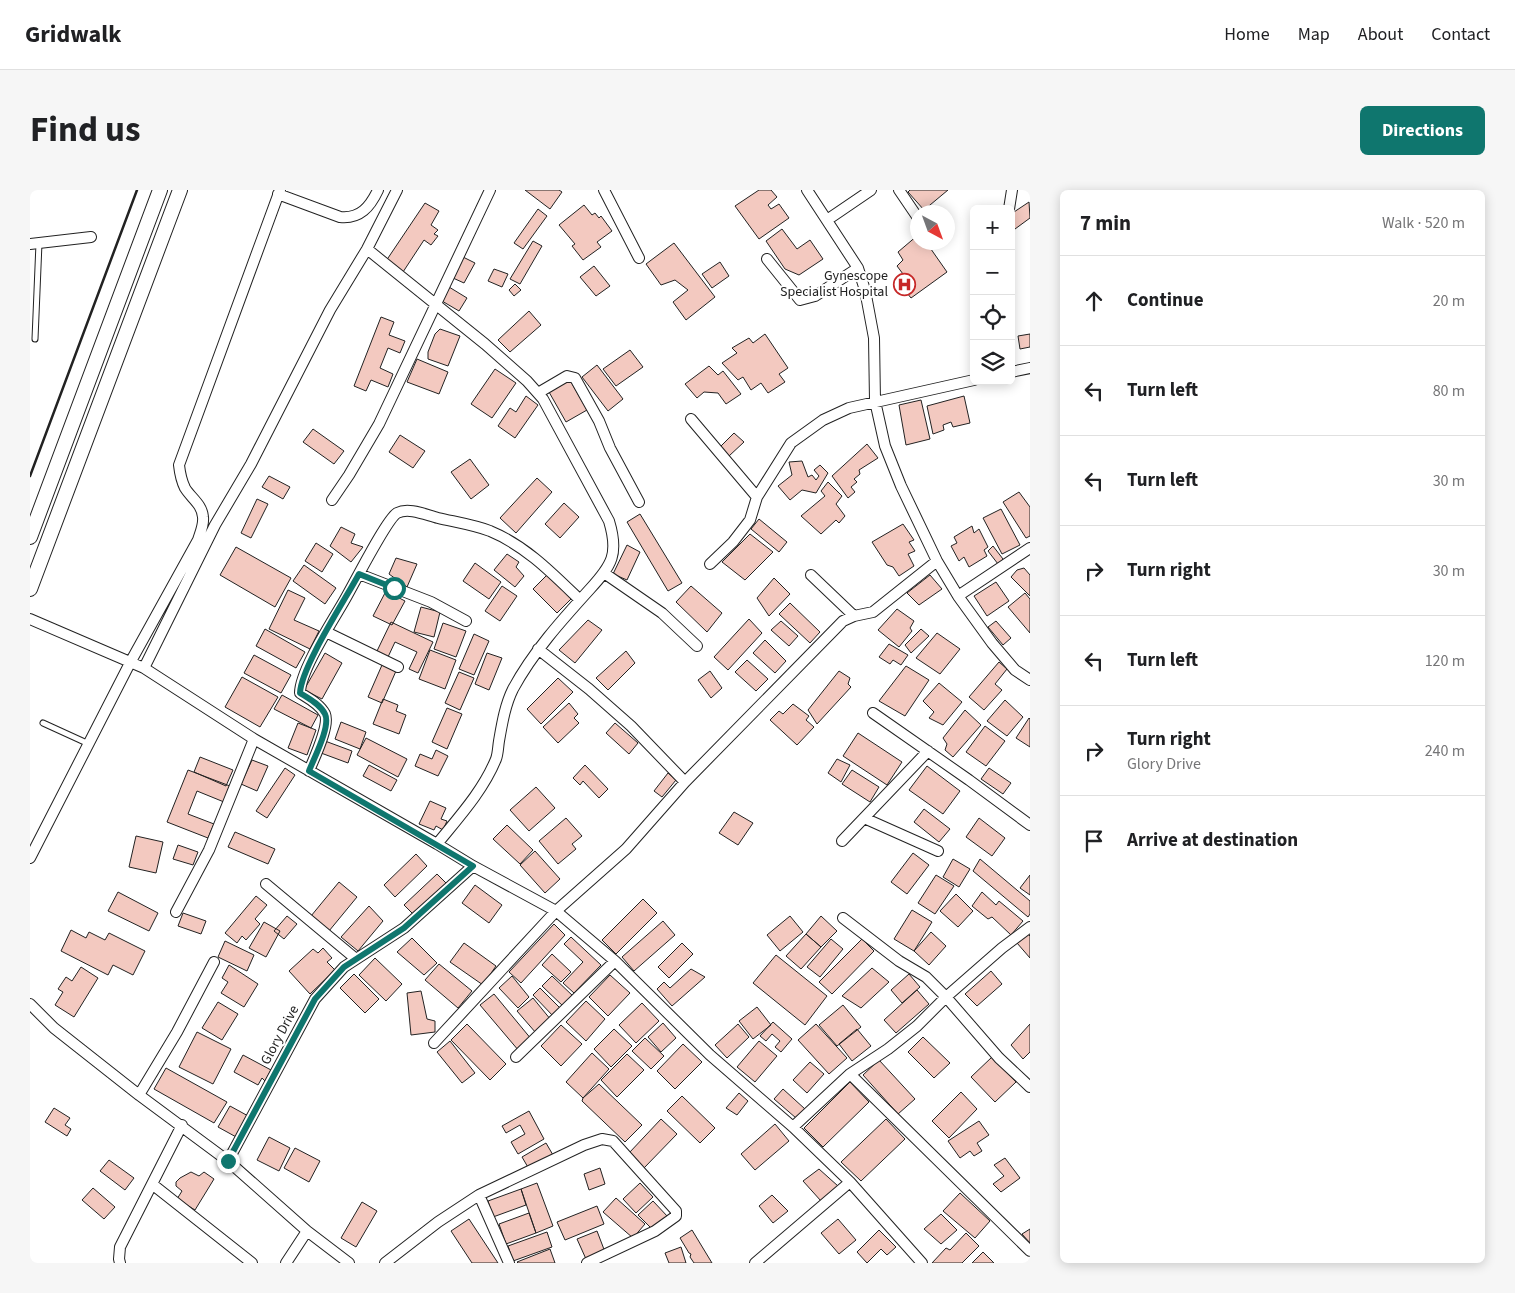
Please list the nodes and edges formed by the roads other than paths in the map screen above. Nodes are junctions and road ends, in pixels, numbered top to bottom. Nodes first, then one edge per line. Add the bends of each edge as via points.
1 (160, 190) edge
2 (180, 190) edge
3 (378, 190) edge
4 (397, 190) edge
5 (490, 190) edge
6 (604, 190) edge
7 (808, 190) edge
8 (871, 190) edge
9 (900, 190) edge
10 (1012, 190) edge
11 (279, 192) edge
12 (1010, 205) edge
13 (910, 206) edge
14 (827, 220) junction
15 (91, 237) dead end
16 (35, 243) edge
17 (367, 249) junction
18 (639, 258) dead end
19 (768, 259) dead end
20 (858, 268) junction
21 (435, 304) junction
22 (35, 339) dead end
23 (1030, 368) edge
24 (1015, 371) edge
25 (970, 381) edge
26 (538, 393) junction
27 (875, 401) junction
28 (691, 419) dead end
29 (757, 497) junction
30 (332, 500) dead end
31 (638, 502) dead end
32 (33, 519) edge
33 (30, 537) edge
34 (1030, 548) edge
35 (938, 561) junction
36 (710, 564) dead end
37 (604, 573) junction
38 (359, 574) junction
39 (811, 575) dead end
40 (30, 589) edge
41 (958, 596) junction
42 (580, 600) junction
43 (854, 616) junction
44 (30, 619) edge
45 (466, 620) dead end
46 (326, 632) junction
47 (697, 646) dead end
48 (538, 649) junction
49 (132, 661) junction
50 (398, 667) dead end
51 (144, 668) junction
52 (1030, 680) edge
53 (873, 713) dead end
54 (43, 723) dead end
55 (254, 739) junction
56 (89, 745) junction
57 (928, 751) junction
58 (309, 771) junction
59 (685, 782) junction
60 (864, 818) junction
61 (1030, 825) edge
62 (842, 841) dead end
63 (437, 844) junction
64 (938, 851) dead end
65 (30, 858) edge
66 (473, 866) junction
67 (266, 884) dead end
68 (556, 911) junction
69 (176, 912) dead end
70 (843, 918) dead end
71 (1030, 927) edge
72 (356, 959) junction
73 (615, 961) junction
74 (214, 962) dead end
75 (946, 997) junction
76 (30, 1004) edge
77 (434, 1043) dead end
78 (516, 1057) dead end
79 (850, 1074) junction
80 (1030, 1087) edge
81 (139, 1095) junction
82 (182, 1125) junction
83 (792, 1127) junction
84 (228, 1161) junction
85 (850, 1182) junction
86 (152, 1184) junction
87 (479, 1195) junction
88 (307, 1231) junction
89 (1030, 1250) edge
90 (120, 1263) edge
91 (252, 1263) edge
92 (286, 1263) edge
93 (349, 1263) edge
94 (385, 1263) edge
95 (509, 1263) edge
96 (587, 1263) edge
97 (754, 1263) edge
98 (922, 1263) edge

1 - 32 main road
2 - 40 main road
3 - 11 street via 366,209 350,218
4 - 17 street
5 - 21 street
6 - 18 street
7 - 14 street
8 - 14 street
9 - 13 street
10 - 12 street
11 - 49 street via 179,465 180,477 203,516 198,540
14 - 20 street
15 - 16 street
16 - 22 lane
17 - 21 street
17 - 51 street via 330,310 251,464 215,526
19 - 20 street via 800,300 815,296
20 - 27 street via 874,338
21 - 26 street
21 - 30 street via 379,424
23 - 24 street
25 - 27 street
26 - 31 street via 567,376 575,378
26 - 37 street via 609,521 614,536 613,556
27 - 29 street via 823,420 791,443
27 - 35 street via 885,446
28 - 29 street
29 - 36 street via 750,520
32 - 33 main road
34 - 41 street
35 - 41 street
35 - 43 street via 873,612
37 - 42 street
37 - 47 street via 662,614
38 - 42 street via 395,514 404,510 489,531 521,547
38 - 45 street via 431,602
38 - 46 street
39 - 43 street
41 - 52 street via 1015,670
42 - 48 street
43 - 59 street via 843,621
44 - 49 street
46 - 50 street
46 - 58 street via 300,684 300,693 315,702 325,714 326,726
48 - 59 street via 630,726
48 - 63 street via 512,691 502,722 497,758 463,812
49 - 51 street
49 - 56 street
51 - 55 street
53 - 57 street
54 - 56 lane
55 - 58 street
55 - 69 street via 209,850
56 - 65 street
57 - 60 street
57 - 61 street
58 - 63 street
59 - 68 street via 626,849
60 - 62 street
60 - 64 street
63 - 66 street
66 - 68 street
66 - 72 street, Glory Drive via 404,928
67 - 72 street
68 - 73 street
68 - 77 street
70 - 75 street via 899,961 926,977
71 - 75 street
72 - 84 street, Glory Drive via 344,967 315,999
73 - 78 street
73 - 83 street via 710,1055
74 - 81 street
75 - 79 street via 895,1044
75 - 80 street via 999,1058
76 - 81 street via 54,1028
79 - 83 street
79 - 89 street
81 - 82 street
82 - 84 street
82 - 86 street
83 - 85 street
84 - 88 street
85 - 97 street
85 - 98 street
86 - 90 street via 120,1247
86 - 91 street
87 - 94 street
87 - 95 street
87 - 96 street via 584,1145 602,1139 613,1141 676,1212 676,1216 656,1231
88 - 92 street
88 - 93 street

